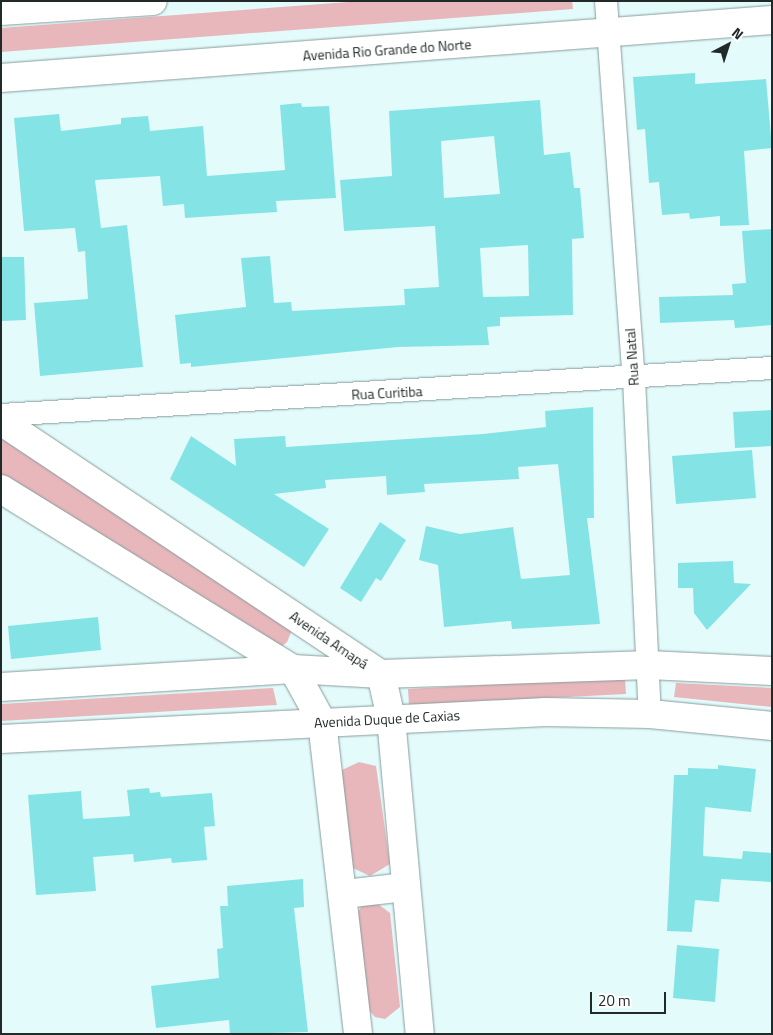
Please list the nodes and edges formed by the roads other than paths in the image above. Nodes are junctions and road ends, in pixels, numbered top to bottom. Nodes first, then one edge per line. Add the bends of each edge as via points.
1 (152, 1) edge
2 (606, 1) edge
3 (1, 11) edge
4 (772, 20) edge
5 (608, 33) junction
6 (1, 78) edge
7 (772, 368) edge
8 (634, 379) junction
9 (1, 415) edge
10 (1, 421) edge
11 (1, 489) edge
12 (649, 665) junction
13 (294, 669) junction
14 (772, 671) edge
15 (381, 674) junction
16 (1, 687) edge
17 (650, 714) junction
18 (391, 718) junction
19 (322, 722) junction
20 (772, 726) edge
21 (1, 739) edge
22 (405, 887) junction
23 (344, 894) junction
24 (358, 1034) edge
25 (420, 1034) edge

1 - 3 street
2 - 5 street, Rua Natal
4 - 5 street, Avenida Rio Grande do Norte
5 - 6 street, Avenida Rio Grande do Norte
5 - 8 street, Rua Natal
7 - 8 street, Rua Curitiba
8 - 9 street, Rua Curitiba
8 - 12 street, Rua Natal
10 - 15 street, Avenida Amapá
11 - 13 street
12 - 14 street
12 - 15 street
12 - 17 street, Rua Natal
13 - 15 street
13 - 16 street
13 - 19 street
15 - 18 street, Avenida Amapá
17 - 18 street, Avenida Duque de Caxias
17 - 20 street, Avenida Duque de Caxias
18 - 19 street, Avenida Duque de Caxias
18 - 22 street, Avenida Amapá
19 - 21 street, Avenida Duque de Caxias
19 - 23 street
22 - 23 street
22 - 25 street, Avenida Amapá
23 - 24 street

